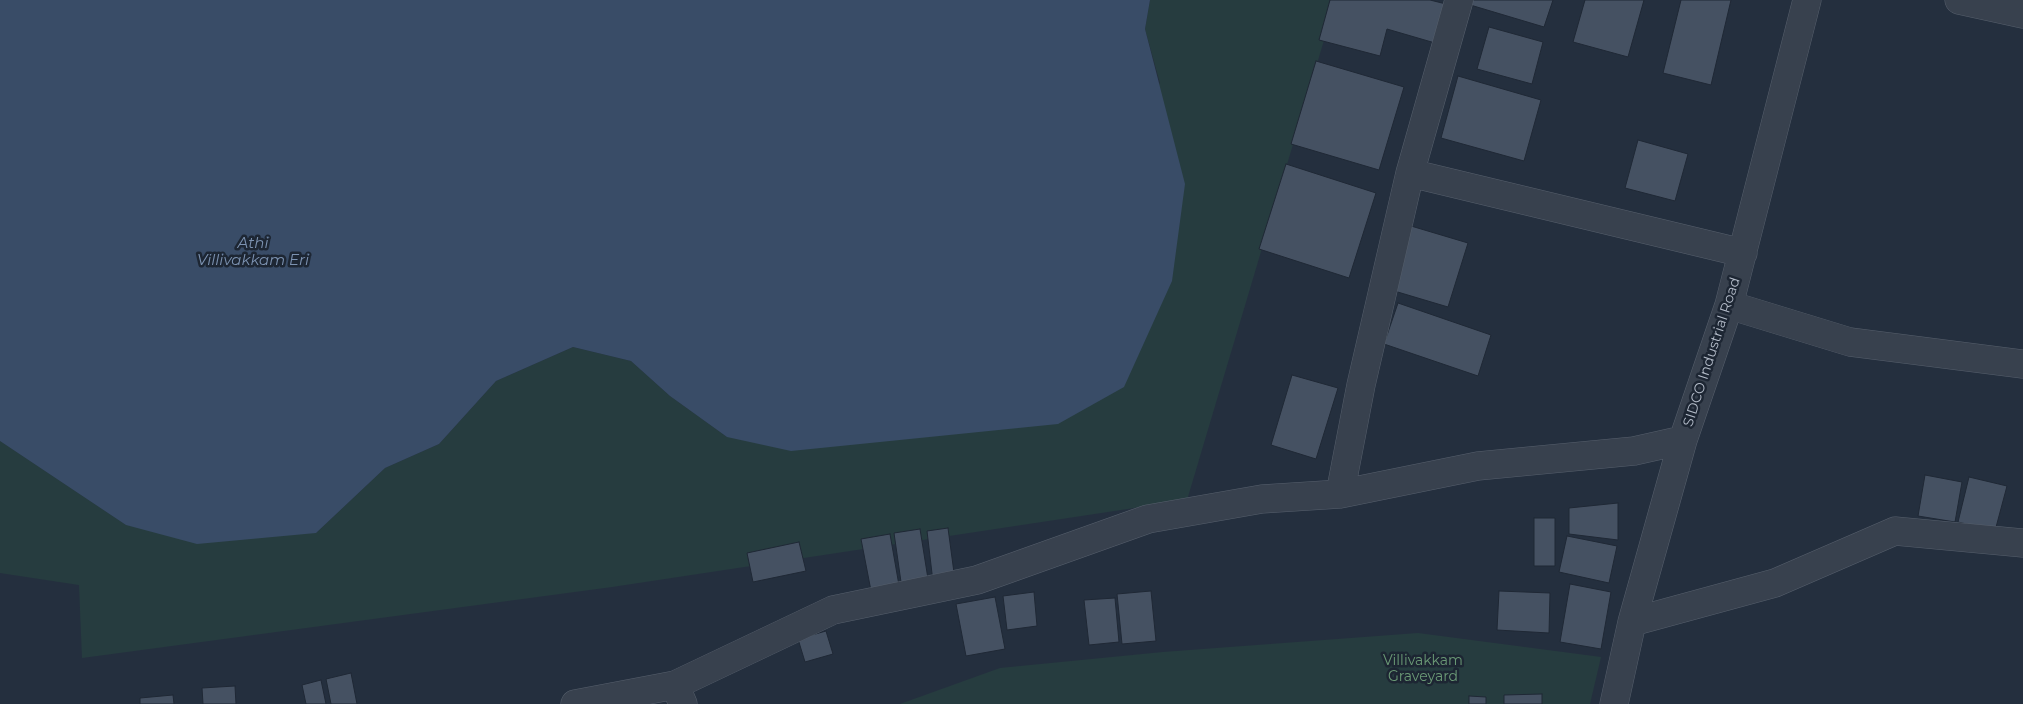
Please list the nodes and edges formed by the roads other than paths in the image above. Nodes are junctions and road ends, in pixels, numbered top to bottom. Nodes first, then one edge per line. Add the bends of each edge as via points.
1 (1459, 0) edge
2 (1807, 0) edge
3 (1959, 0) edge
4 (2023, 14) edge
5 (1410, 174) junction
6 (1742, 253) junction
7 (1729, 305) junction
8 (2023, 364) edge
9 (1683, 440) junction
10 (1340, 494) junction
11 (2023, 543) edge
12 (1632, 622) junction
13 (679, 695) edge
14 (575, 704) edge
15 (1614, 704) edge

1 - 5 street
2 - 6 street, SIDCO Industrial Road
3 - 4 street
5 - 6 street
5 - 10 street via 1361,385
6 - 7 street, SIDCO Industrial Road
7 - 8 street via 1850,342
7 - 9 street, SIDCO Industrial Road
9 - 10 street via 1634,452 1478,466
9 - 12 street, SIDCO Industrial Road
10 - 13 street via 1262,499 1148,519 977,580 833,610
11 - 12 street via 1895,532 1775,583
12 - 15 street, SIDCO Industrial Road
13 - 14 street

